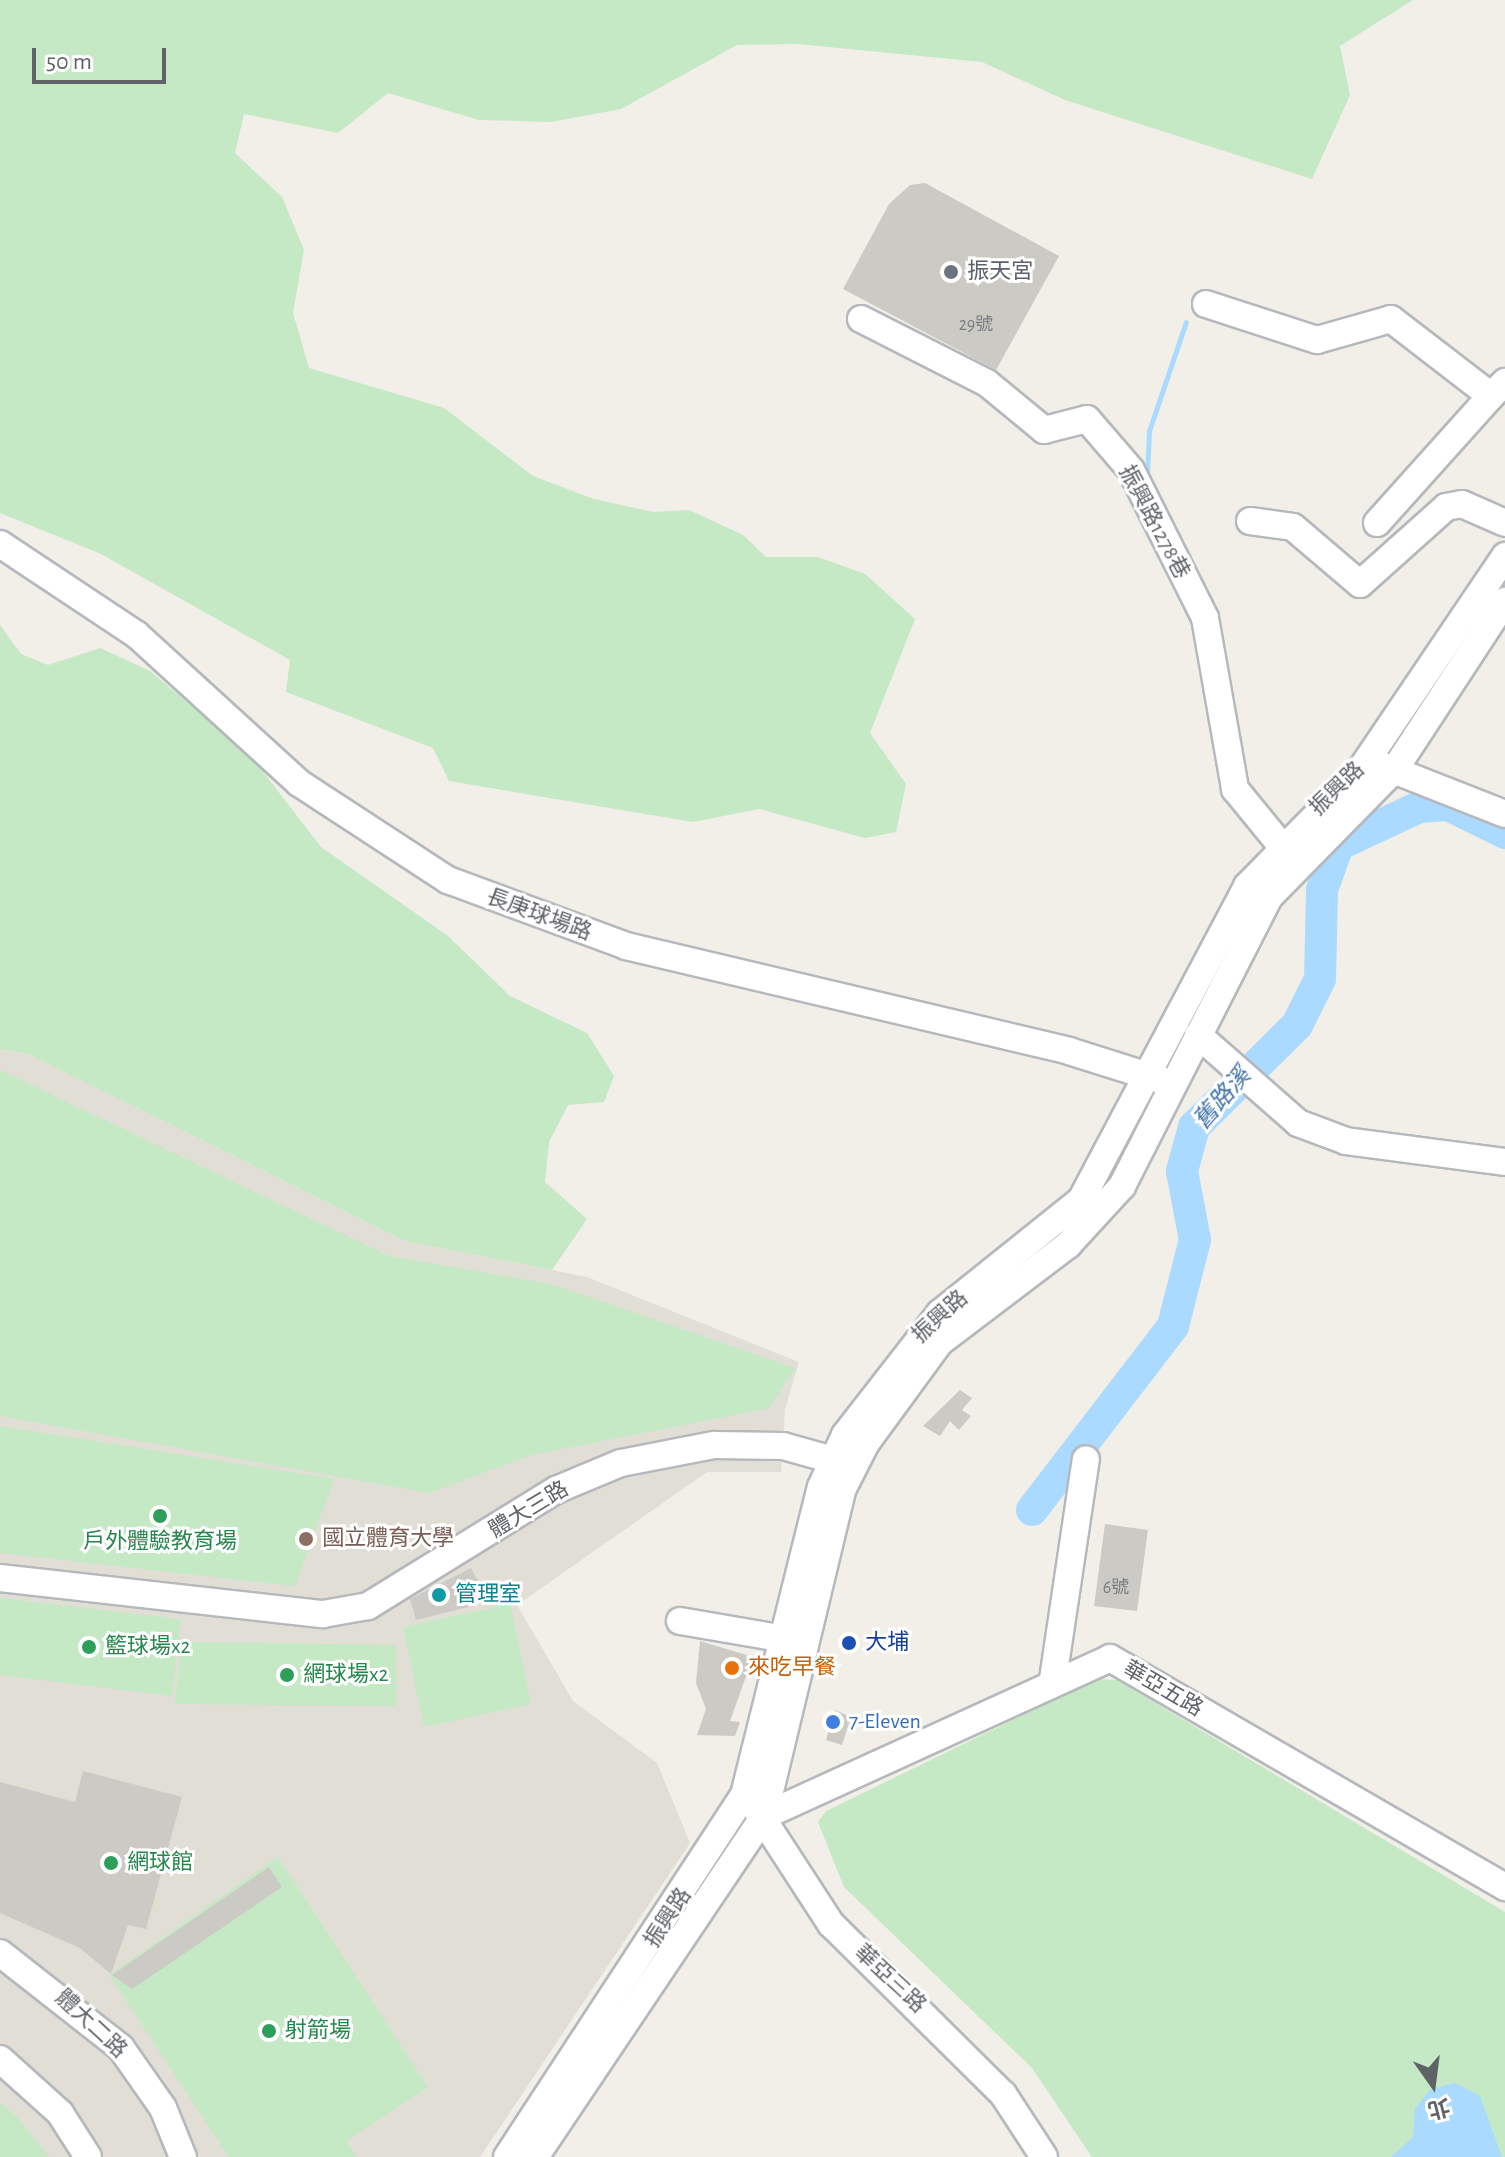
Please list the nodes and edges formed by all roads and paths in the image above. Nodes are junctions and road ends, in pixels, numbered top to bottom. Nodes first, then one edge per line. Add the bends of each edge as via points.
1 (1206, 304) dead end
2 (861, 319) dead end
3 (1498, 389) edge
4 (1250, 521) dead end
5 (1377, 523) dead end
6 (1505, 523) edge
7 (0, 544) edge
8 (1505, 556) edge
9 (1505, 601) edge
10 (1367, 761) junction
11 (1395, 769) junction
12 (1505, 814) edge
13 (1290, 856) junction
14 (1198, 1035) junction
15 (1146, 1074) junction
16 (1176, 1085) junction
17 (1505, 1162) edge
18 (1086, 1459) dead end
19 (843, 1462) junction
20 (0, 1578) edge
21 (680, 1621) dead end
22 (785, 1639) junction
23 (1053, 1679) junction
24 (744, 1795) junction
25 (764, 1816) junction
26 (1505, 1887) edge
27 (0, 1953) edge
28 (0, 2059) edge
29 (88, 2157) edge
30 (183, 2157) edge
31 (507, 2157) edge
32 (535, 2157) edge
33 (1044, 2157) edge

1 - 3 street via 1317,340 1391,319
2 - 13 street, 振興路1278巷 via 987,383 1044,430 1087,419 1131,470 1205,618 1235,789
3 - 5 street
4 - 6 street via 1293,527 1360,584 1446,507 1462,504
7 - 15 street, 長庚球場路 via 137,635 299,783 448,880 626,946
8 - 10 street, 振興路
9 - 11 street, 振興路
10 - 11 street
10 - 13 street, 振興路
11 - 12 street
11 - 13 street, 振興路
13 - 14 street, 振興路
13 - 15 street, 振興路 via 1247,886
14 - 16 street, 振興路
14 - 17 street via 1225,1066 1298,1123 1346,1141
15 - 16 street, 長庚球場路
15 - 19 street, 振興路 via 1081,1200 940,1313 877,1387
16 - 19 street, 振興路 via 1152,1139 1098,1216 940,1342
18 - 23 street
19 - 20 street, 體大三路 via 783,1446 714,1445 621,1463 556,1490 368,1606 323,1614
19 - 22 street, 振興路
19 - 25 street, 振興路
21 - 22 street
22 - 24 street, 振興路
23 - 25 street, 華亞五路
23 - 26 street, 華亞五路 via 1110,1658
24 - 25 street, 華亞三路
24 - 31 street, 振興路
25 - 32 street, 振興路
25 - 33 street, 華亞三路 via 831,1924 1003,2094
27 - 30 street, 體大二路 via 121,2048 163,2108
28 - 29 street via 53,2104

